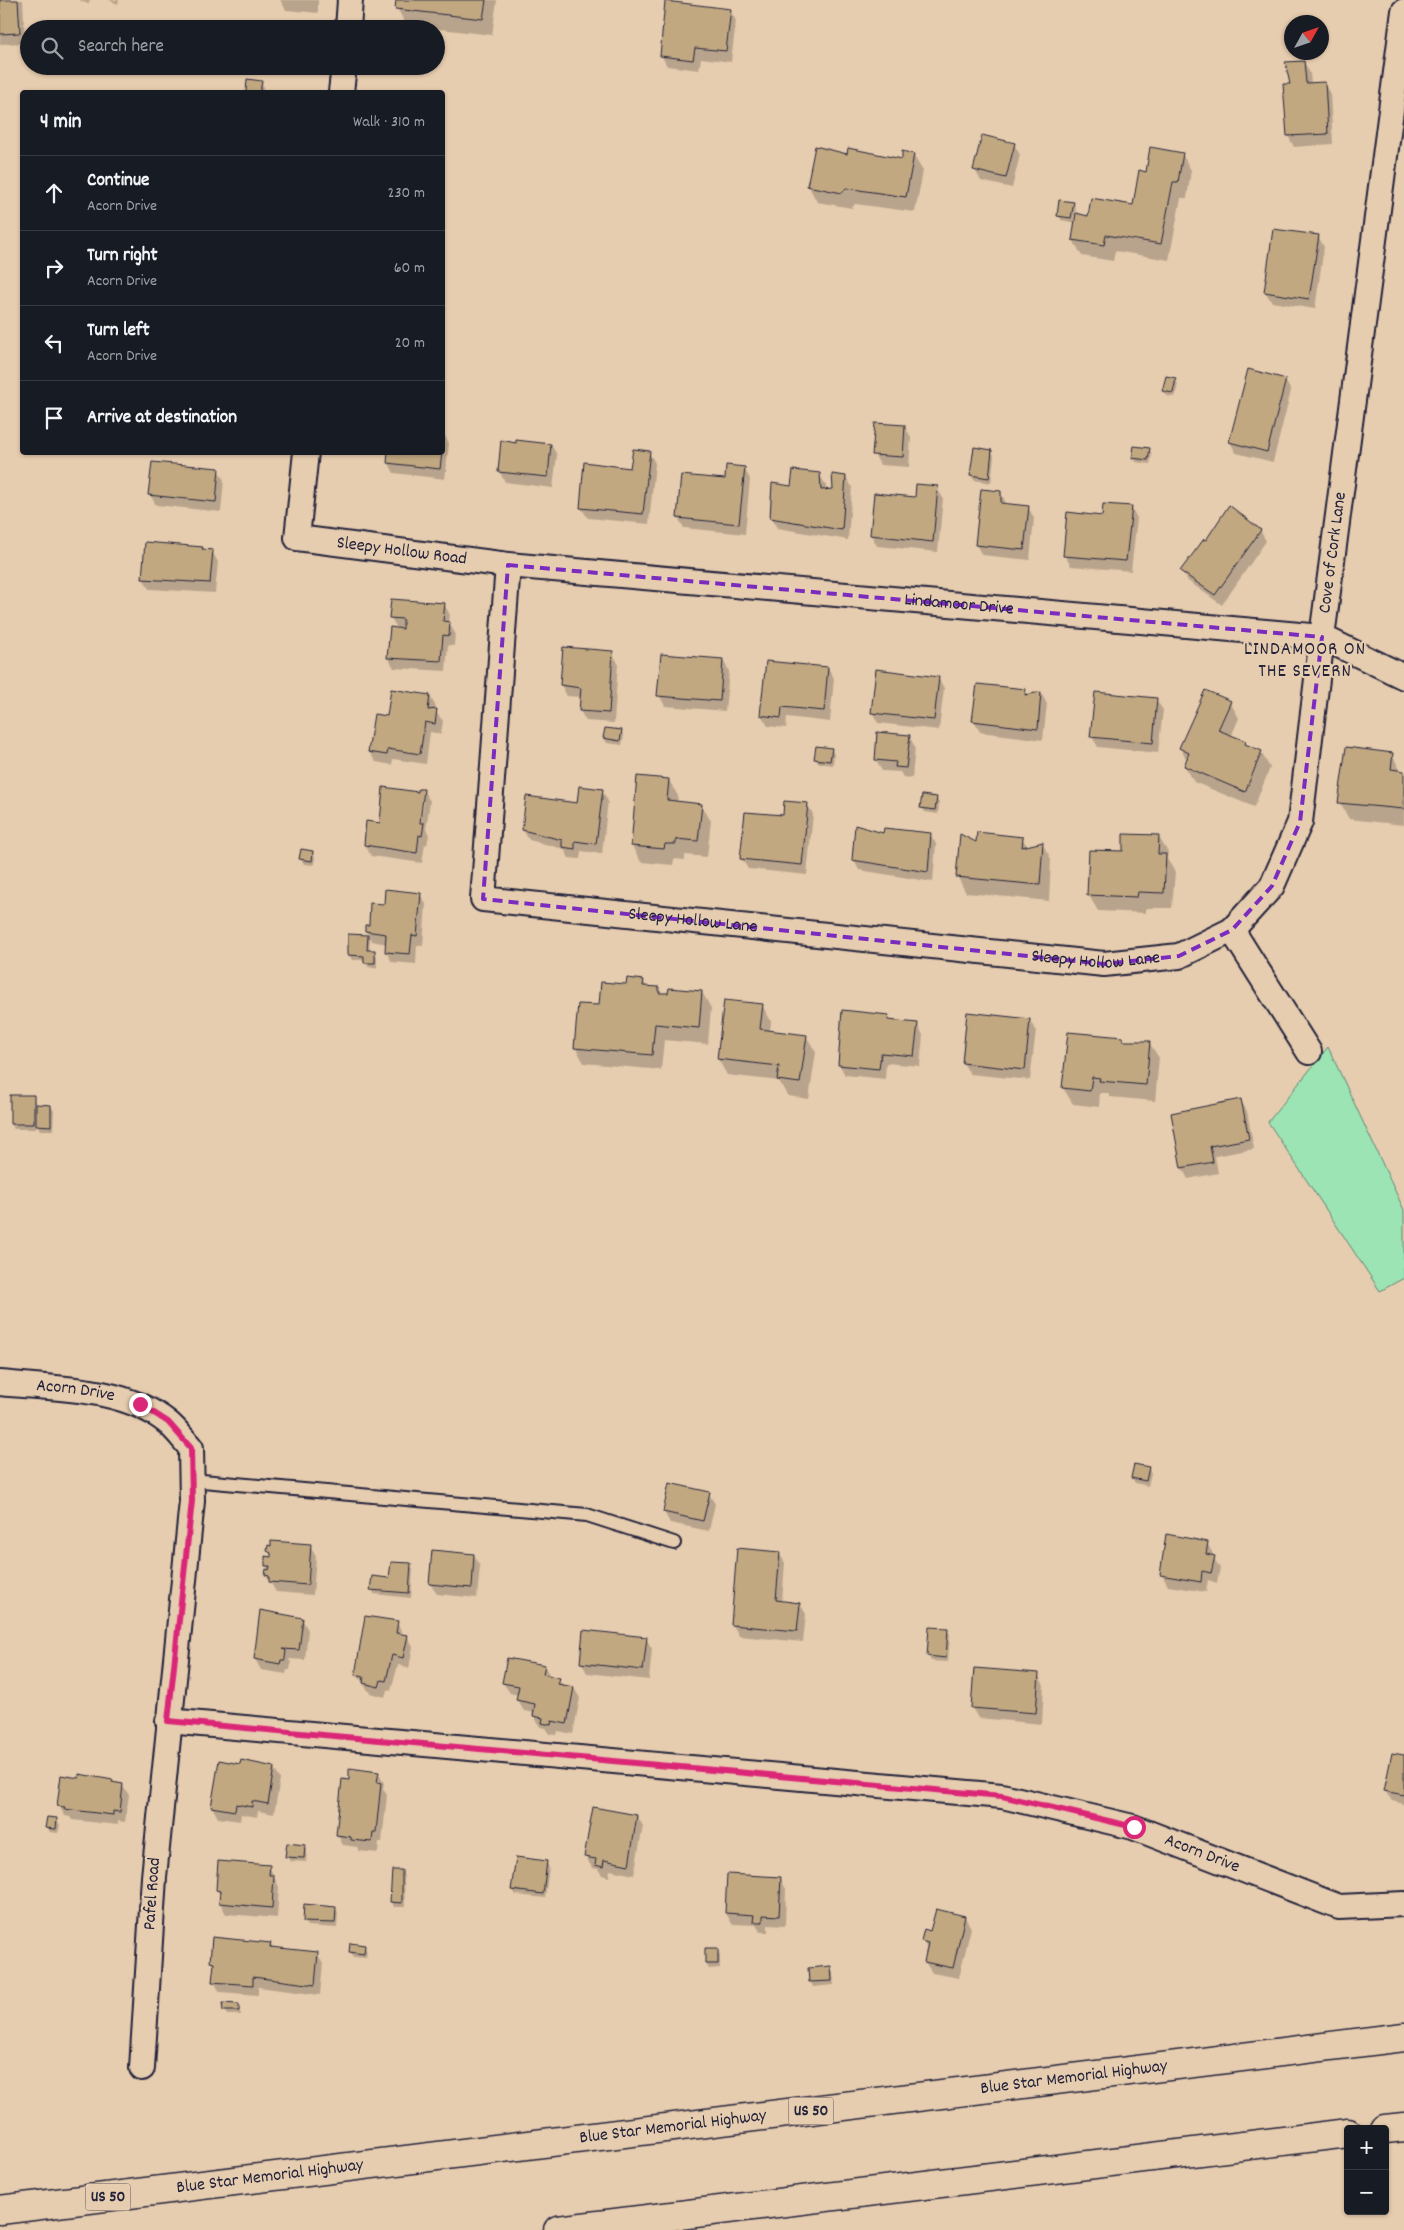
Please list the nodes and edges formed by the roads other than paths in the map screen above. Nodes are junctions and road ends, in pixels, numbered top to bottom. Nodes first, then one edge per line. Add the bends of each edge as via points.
1 (350, 0) edge
2 (1404, 11) edge
3 (349, 20) edge
4 (343, 75) edge
5 (341, 90) edge
6 (306, 455) edge
7 (508, 565) junction
8 (1322, 637) junction
9 (1404, 677) edge
10 (1232, 930) junction
11 (1309, 1052) dead end
12 (0, 1383) edge
13 (191, 1480) junction
14 (674, 1543) dead end
15 (168, 1721) junction
16 (1404, 1904) edge
17 (1404, 2037) edge
18 (142, 2068) dead end
19 (1404, 2126) edge
20 (1389, 2128) edge
21 (1344, 2133) edge
22 (217, 2184) junction
23 (0, 2198) edge
24 (0, 2210) edge
25 (558, 2230) edge

1 - 3 street
2 - 8 street, Cove of Cork Lane
4 - 5 street
6 - 7 street, Sleepy Hollow Road via 297,538
7 - 8 street, Lindamoor Drive
7 - 10 street, Sleepy Hollow Lane via 483,898 1104,964 1179,956
8 - 9 street, Lindamoor Drive
8 - 10 street, Cove of Cork Lane via 1300,822 1272,886
10 - 11 street
12 - 13 street, Acorn Drive via 110,1394 140,1404 168,1422 191,1448
13 - 14 lane via 587,1515
13 - 15 street, Acorn Drive via 192,1501
15 - 16 street, Acorn Drive via 1002,1796 1134,1827 1339,1907
15 - 18 street, Pafel Road
17 - 22 highway, Blue Star Memorial Highway / US 50
19 - 20 highway
21 - 25 highway
22 - 23 highway
22 - 24 highway, Blue Star Memorial Highway / US 50

